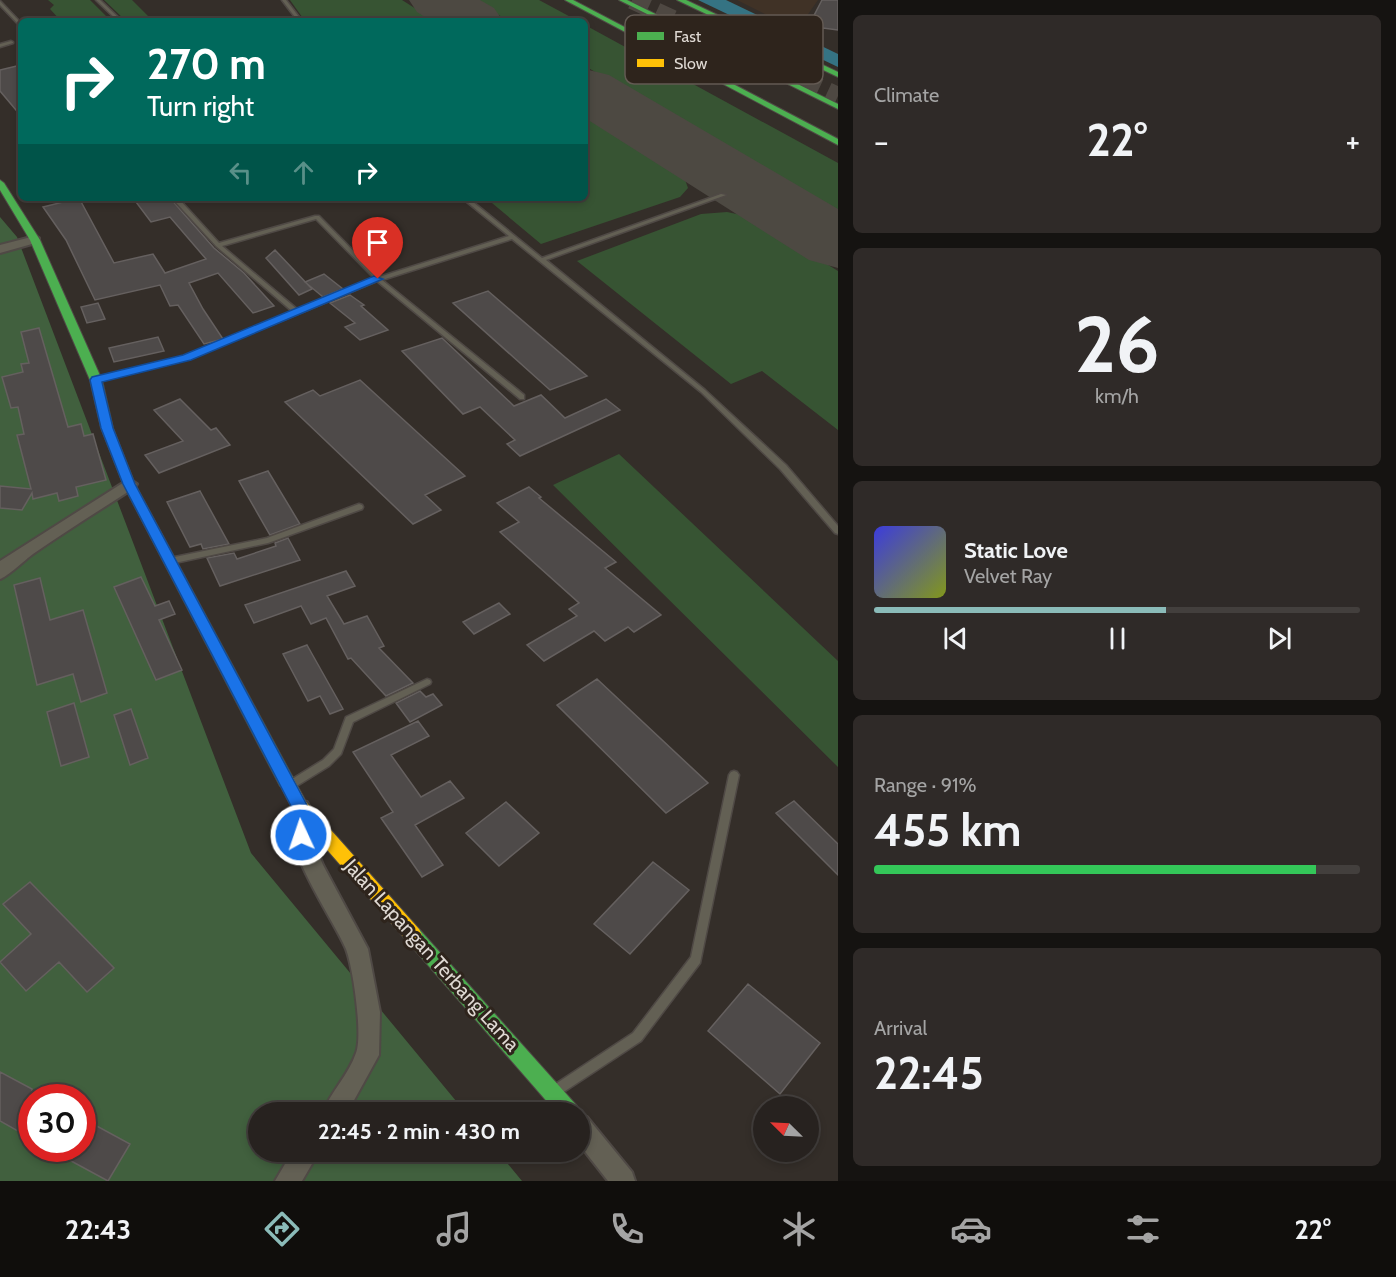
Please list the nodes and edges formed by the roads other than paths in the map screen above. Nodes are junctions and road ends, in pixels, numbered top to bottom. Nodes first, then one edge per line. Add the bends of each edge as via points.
1 (98, 0) edge
2 (284, 0) edge
3 (568, 0) edge
4 (575, 0) edge
5 (622, 0) edge
6 (648, 0) edge
7 (680, 0) edge
8 (0, 2) edge
9 (652, 15) edge
10 (679, 15) edge
11 (712, 15) edge
12 (117, 18) edge
13 (298, 18) edge
14 (18, 23) edge
15 (625, 27) edge
16 (625, 30) edge
17 (10, 42) dead end
18 (0, 46) edge
19 (823, 68) edge
20 (838, 75) edge
21 (823, 83) edge
22 (730, 84) edge
23 (733, 84) edge
24 (788, 84) edge
25 (838, 90) edge
26 (806, 93) junction
27 (838, 107) edge
28 (838, 112) edge
29 (838, 140) edge
30 (0, 183) edge
31 (723, 195) dead end
32 (178, 201) edge
33 (469, 201) edge
34 (512, 237) junction
35 (35, 240) junction
36 (218, 245) junction
37 (0, 249) edge
38 (541, 260) junction
39 (378, 279) junction
40 (296, 311) junction
41 (96, 380) junction
42 (522, 397) dead end
43 (129, 484) junction
44 (359, 507) dead end
45 (838, 531) edge
46 (170, 561) junction
47 (0, 573) edge
48 (427, 682) dead end
49 (734, 775) dead end
50 (289, 786) junction
51 (300, 807) junction
52 (554, 1092) junction
53 (341, 1102) edge
54 (562, 1102) edge
55 (590, 1139) edge
56 (300, 1162) edge
57 (287, 1181) edge
58 (623, 1181) edge

1 - 12 lane
2 - 13 lane
3 - 16 main road
4 - 15 main road
5 - 9 main road
6 - 10 main road
7 - 11 main road
8 - 14 lane
17 - 18 lane
19 - 20 main road
21 - 25 main road
22 - 29 main road
23 - 29 main road
24 - 26 main road
26 - 27 main road
26 - 28 main road
30 - 35 main road, Jalan Lapangan Terbang Lama
31 - 38 lane
32 - 36 lane
33 - 34 lane
34 - 38 lane
34 - 39 lane
35 - 37 street
35 - 41 main road, Jalan Lapangan Terbang Lama
36 - 39 lane via 317,217
36 - 40 lane
38 - 45 lane via 703,391 783,467
39 - 40 lane
39 - 42 lane
40 - 41 lane via 187,357
41 - 43 main road, Jalan Lapangan Terbang Lama via 107,428
43 - 46 main road, Jalan Lapangan Terbang Lama
43 - 47 street via 45,538
44 - 46 lane via 268,540
46 - 50 main road, Jalan Lapangan Terbang Lama
48 - 50 lane via 349,720 338,751
49 - 52 lane via 696,959 637,1037
50 - 51 main road, Jalan Lapangan Terbang Lama
51 - 52 main road, Jalan Lapangan Terbang Lama
51 - 53 street via 301,835 314,869 357,949 369,1012 368,1056
52 - 54 main road, Jalan Lapangan Terbang Lama
55 - 58 street
56 - 57 street

